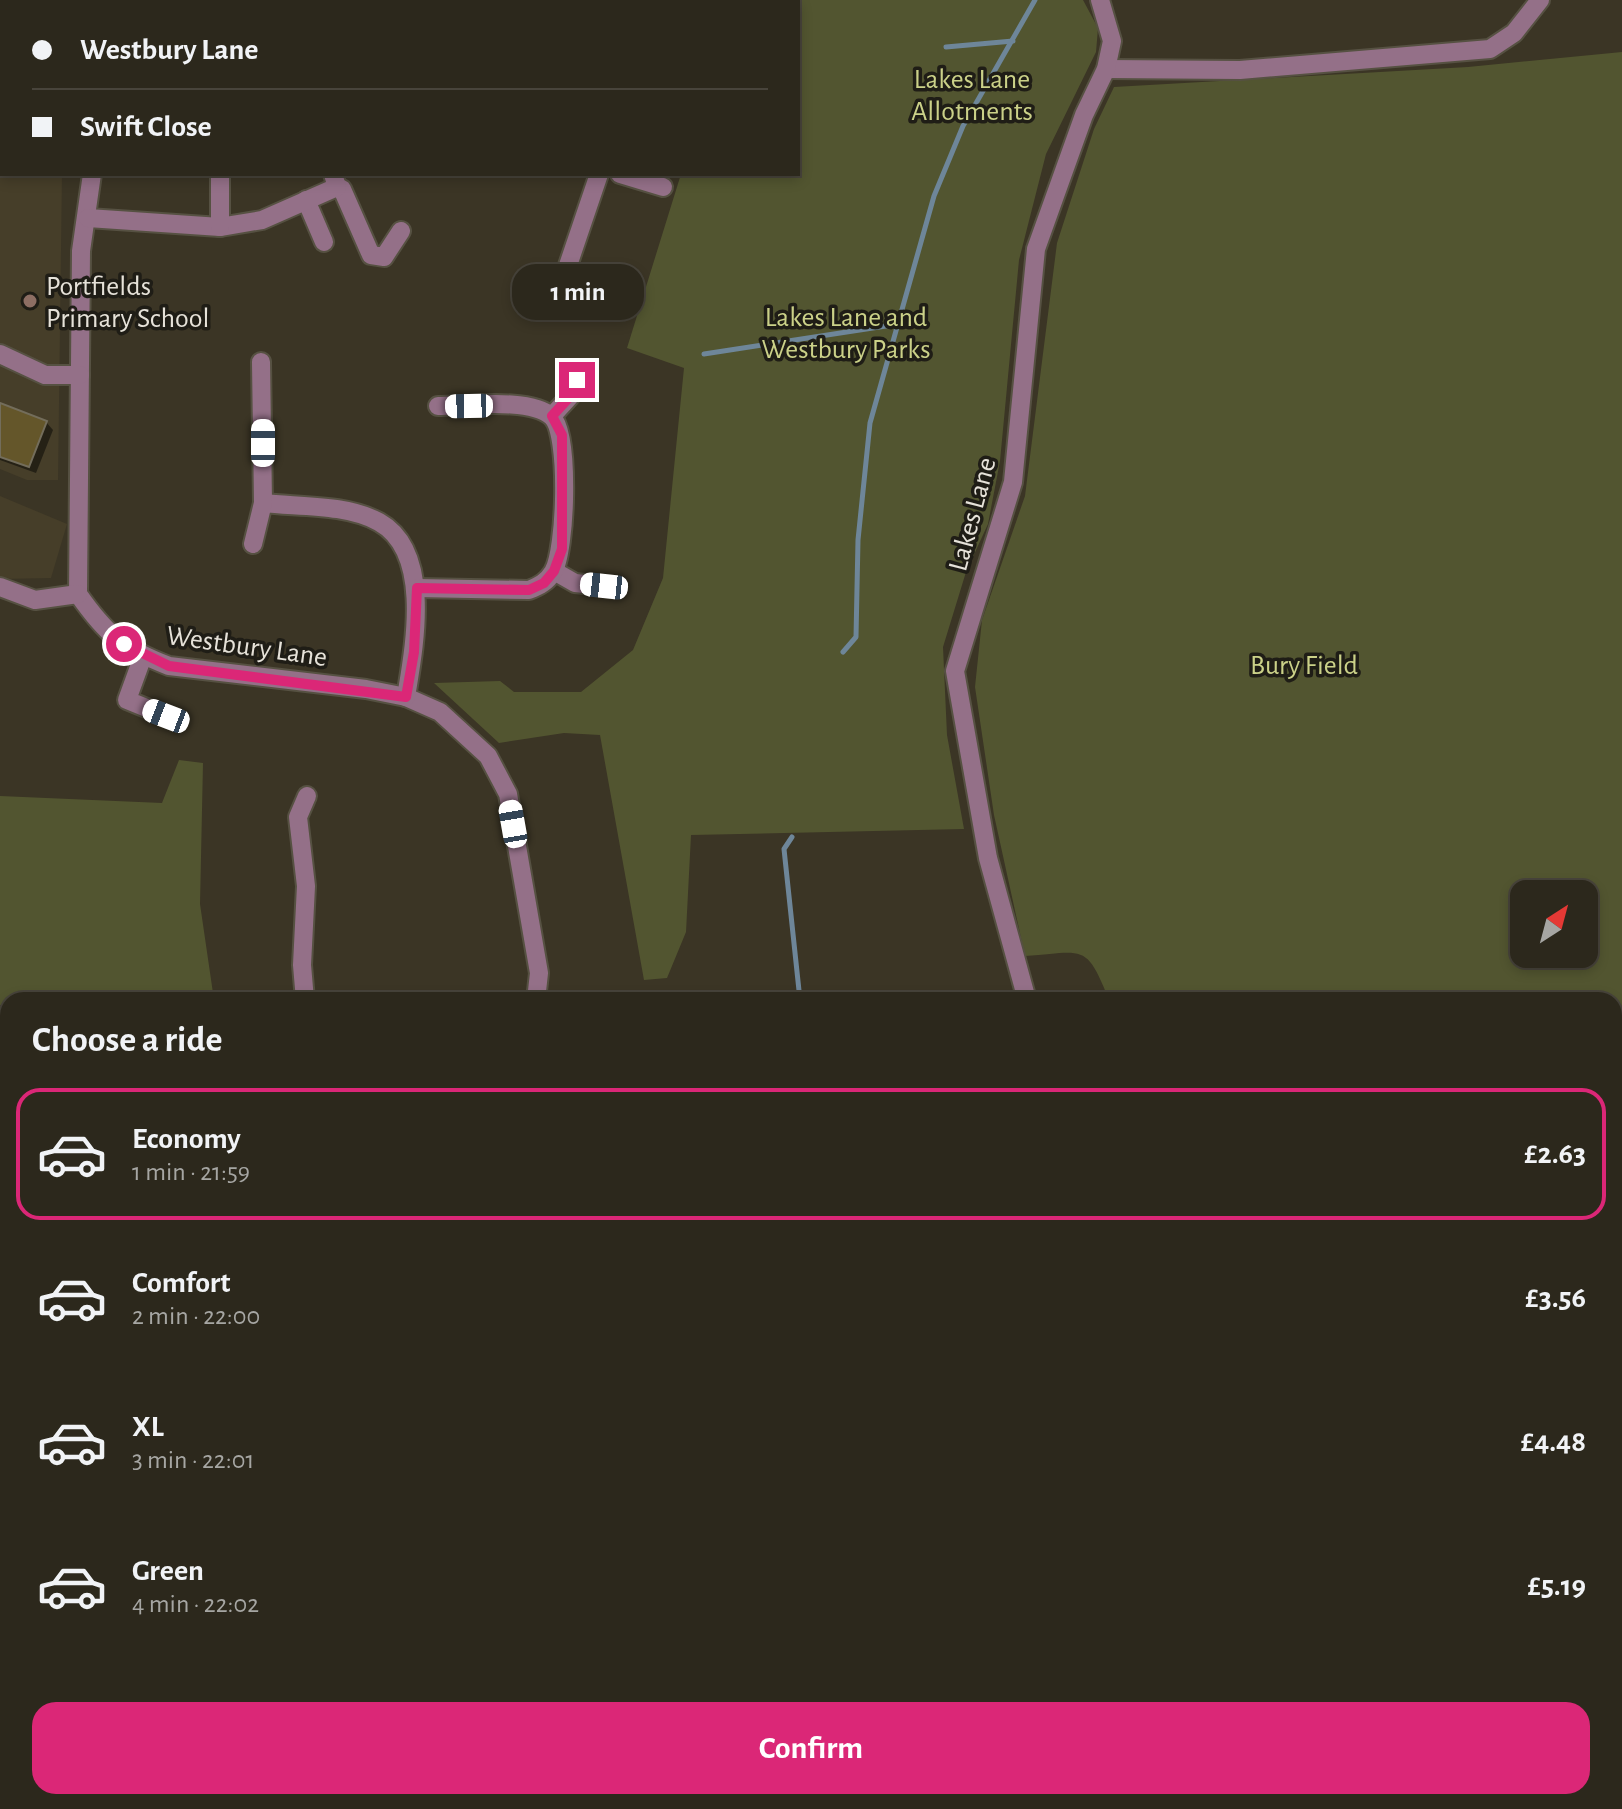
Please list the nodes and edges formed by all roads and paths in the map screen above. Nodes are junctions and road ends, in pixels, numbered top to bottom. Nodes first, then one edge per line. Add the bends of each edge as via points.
1 (1100, 0) edge
2 (1540, 0) edge
3 (1106, 69) junction
4 (91, 176) edge
5 (220, 176) edge
6 (598, 176) edge
7 (627, 176) edge
8 (335, 181) edge
9 (663, 187) dead end
10 (306, 200) junction
11 (88, 218) junction
12 (220, 227) junction
13 (401, 231) dead end
14 (324, 242) dead end
15 (559, 292) dead end
16 (0, 354) edge
17 (261, 362) dead end
18 (80, 375) junction
19 (577, 380) dead end
20 (438, 406) dead end
21 (552, 416) junction
22 (263, 503) junction
23 (253, 544) dead end
24 (554, 571) junction
25 (604, 586) dead end
26 (0, 587) edge
27 (417, 588) junction
28 (78, 594) junction
29 (143, 656) junction
30 (406, 697) junction
31 (166, 716) dead end
32 (307, 796) dead end
33 (304, 992) edge
34 (537, 992) edge
35 (1025, 992) edge

1 - 3 street, Lakes Lane via 1112,41
2 - 3 street via 1514,33 1490,49 1240,70
3 - 35 street, Lakes Lane via 1036,249 1013,482 955,671 988,858
4 - 11 street
5 - 12 street
6 - 15 street
7 - 9 street
8 - 10 street
8 - 13 street via 371,255 384,257
10 - 12 street via 262,220
10 - 14 street
11 - 12 street
11 - 18 street via 81,251
16 - 18 street via 45,375
17 - 22 street
18 - 28 street
19 - 21 street via 574,392
20 - 21 street via 530,406
21 - 24 street via 562,435 562,549
22 - 23 street
22 - 27 street via 342,511 381,523 403,548
24 - 25 street via 575,583
24 - 27 street via 529,590
26 - 28 street via 35,600
27 - 30 street
28 - 29 street, Westbury Lane via 105,632
29 - 30 street, Westbury Lane via 169,666
29 - 31 street via 127,700
30 - 34 street, Westbury Lane via 440,712 488,756 508,794 539,973
32 - 33 street via 298,817 306,886

